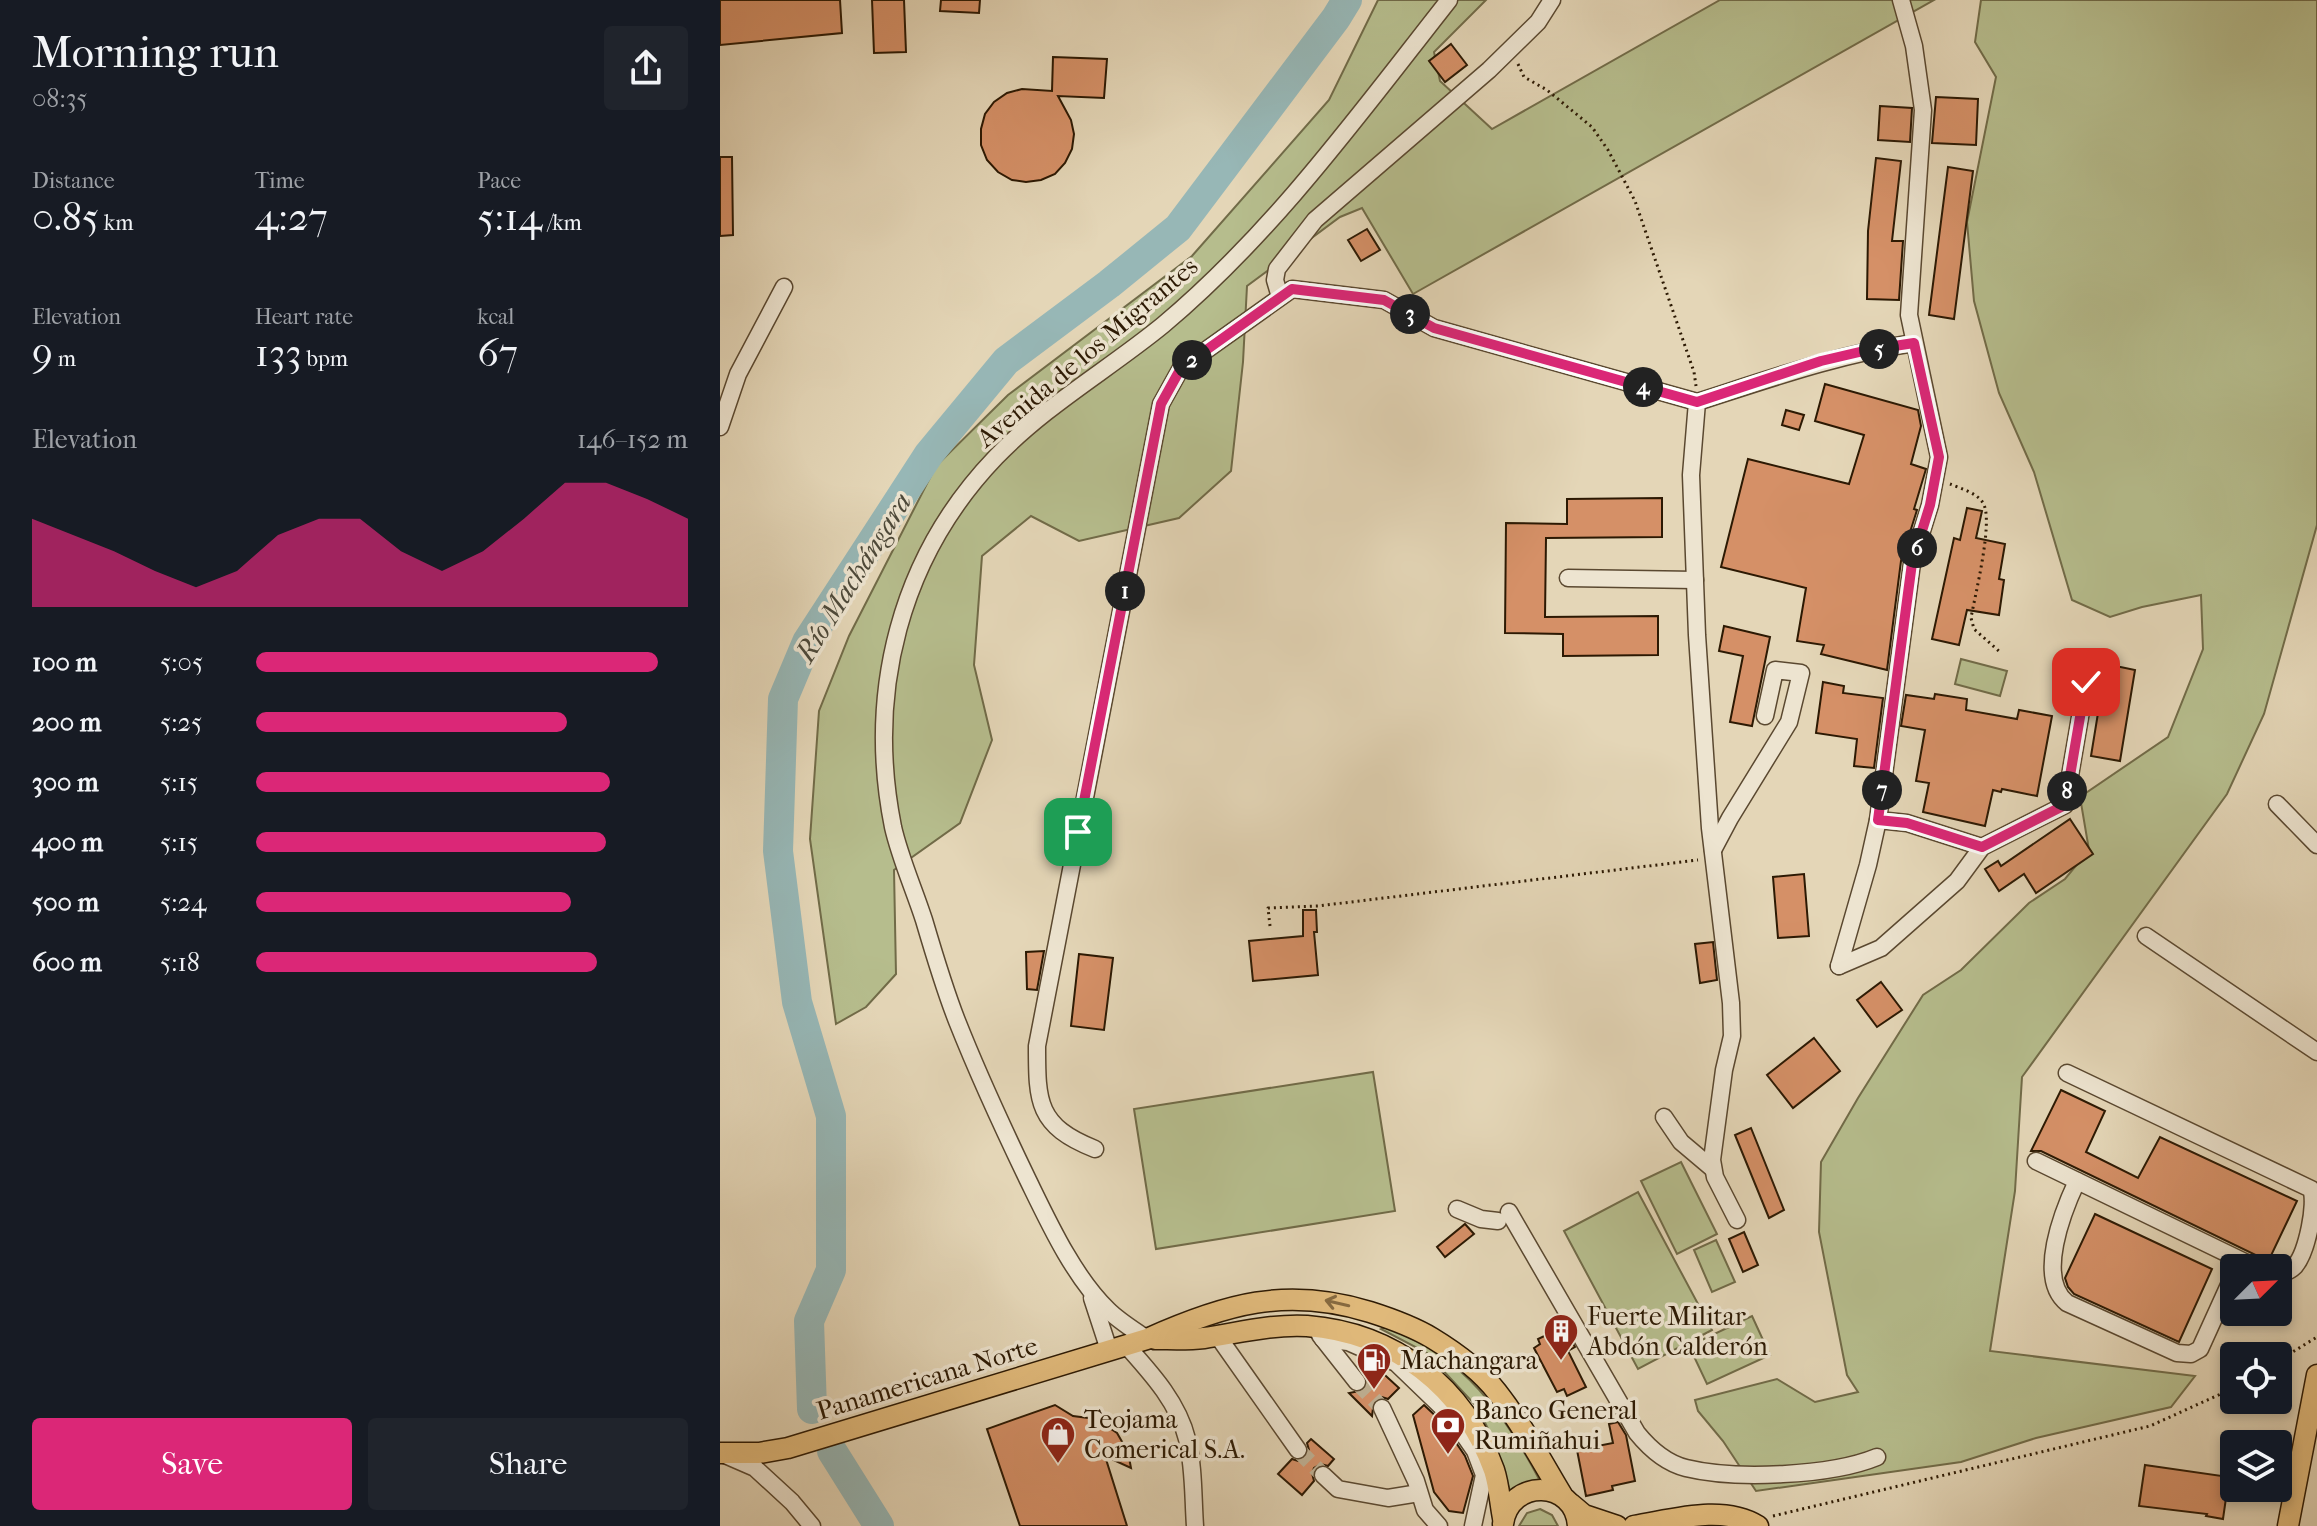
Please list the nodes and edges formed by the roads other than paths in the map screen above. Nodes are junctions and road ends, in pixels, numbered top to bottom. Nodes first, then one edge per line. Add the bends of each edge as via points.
1 (1449, 0) edge
2 (1552, 0) edge
3 (1901, 0) edge
4 (784, 287) dead end
5 (1280, 297) junction
6 (1914, 343) junction
7 (1697, 402) junction
8 (720, 427) edge
9 (1568, 578) dead end
10 (1695, 580) junction
11 (2086, 682) dead end
12 (1765, 716) dead end
13 (2277, 804) dead end
14 (1878, 820) junction
15 (2317, 845) edge
16 (1982, 847) junction
17 (1713, 854) junction
18 (2146, 936) dead end
19 (2317, 1052) edge
20 (2067, 1073) dead end
21 (1664, 1117) dead end
22 (1095, 1149) dead end
23 (2036, 1161) dead end
24 (1713, 1169) junction
25 (2077, 1181) junction
26 (1457, 1209) dead end
27 (1737, 1220) dead end
28 (2312, 1243) edge
29 (2220, 1258) edge
30 (2292, 1267) edge
31 (1087, 1285) junction
32 (2220, 1305) edge
33 (1319, 1333) junction
34 (1217, 1335) junction
35 (1147, 1339) junction
36 (1117, 1348) junction
37 (2317, 1375) edge
38 (1357, 1382) tunnel mouth
39 (2314, 1402) edge
40 (1382, 1408) tunnel mouth
41 (1298, 1450) tunnel mouth
42 (720, 1453) edge
43 (1877, 1457) dead end
44 (1323, 1475) tunnel mouth
45 (1419, 1493) junction
46 (1566, 1499) junction
47 (1503, 1522) edge
48 (1754, 1524) edge
49 (812, 1526) edge
50 (1195, 1526) edge
51 (1439, 1526) edge
52 (1473, 1526) edge
53 (1578, 1526) edge
54 (1617, 1526) edge
55 (1634, 1526) edge
56 (2288, 1526) edge

1 - 31 street, Avenida de los Migrantes via 1286,204 1228,264 1163,325 996,457 963,496 932,547 908,592 893,645 883,752 894,829 951,1007 982,1084 1051,1227
2 - 5 street via 1516,44 1315,220 1277,269
3 - 6 street via 1923,110 1909,315
4 - 8 street via 738,374
5 - 7 street via 1292,289 1384,300 1434,328
5 - 22 street via 1181,368 1161,404 1037,1046 1037,1093 1048,1117 1064,1134
6 - 7 street via 1821,361
6 - 14 street via 1939,457 1912,563
7 - 10 street via 1691,475
9 - 10 street
10 - 17 street
11 - 16 street via 2065,805
12 - 17 street via 1775,670 1801,673 1789,722
13 - 15 street
14 - 16 street via 1907,823
14 - 16 street via 1839,966 1881,948 1957,881
17 - 24 street via 1732,1036
18 - 19 street
20 - 28 street via 2311,1189 2316,1200
21 - 24 street via 1681,1142
23 - 25 street
24 - 27 street
25 - 29 street
25 - 32 street via 2062,1212 2052,1274 2057,1293 2067,1303 2177,1353 2191,1354 2200,1349
26 - 43 street via 1481,1219 1503,1216 1652,1450 1685,1468 1771,1474 1855,1466
28 - 30 street
31 - 35 street via 1108,1310
31 - 36 street
33 - 34 main road, Panamericana Norte via 1236,1330
33 - 38 street
33 - 47 main road, Panamericana Norte via 1367,1338 1400,1352 1430,1374 1482,1443 1495,1473
33 - 52 street via 1396,1363 1450,1415 1475,1451 1484,1475
34 - 35 main road, Panamericana Norte
34 - 41 street
35 - 36 main road, Panamericana Norte
46 -> 35 main road, Panamericana Norte via 1496,1389 1463,1359 1411,1326 1346,1305 1296,1298 1195,1318
36 - 42 main road, Panamericana Norte via 788,1448
36 - 50 street via 1158,1381 1179,1415 1188,1440
37 - 39 main road
39 - 56 main road
40 - 45 street
42 - 49 street via 755,1468
44 - 45 street via 1338,1489 1388,1498
45 - 51 street
46 - 47 main road, Panamericana Norte via 1551,1490 1526,1491 1516,1497
46 - 53 main road, Panamericana Norte
46 - 54 main road via 1584,1515
48 - 55 main road via 1707,1515

